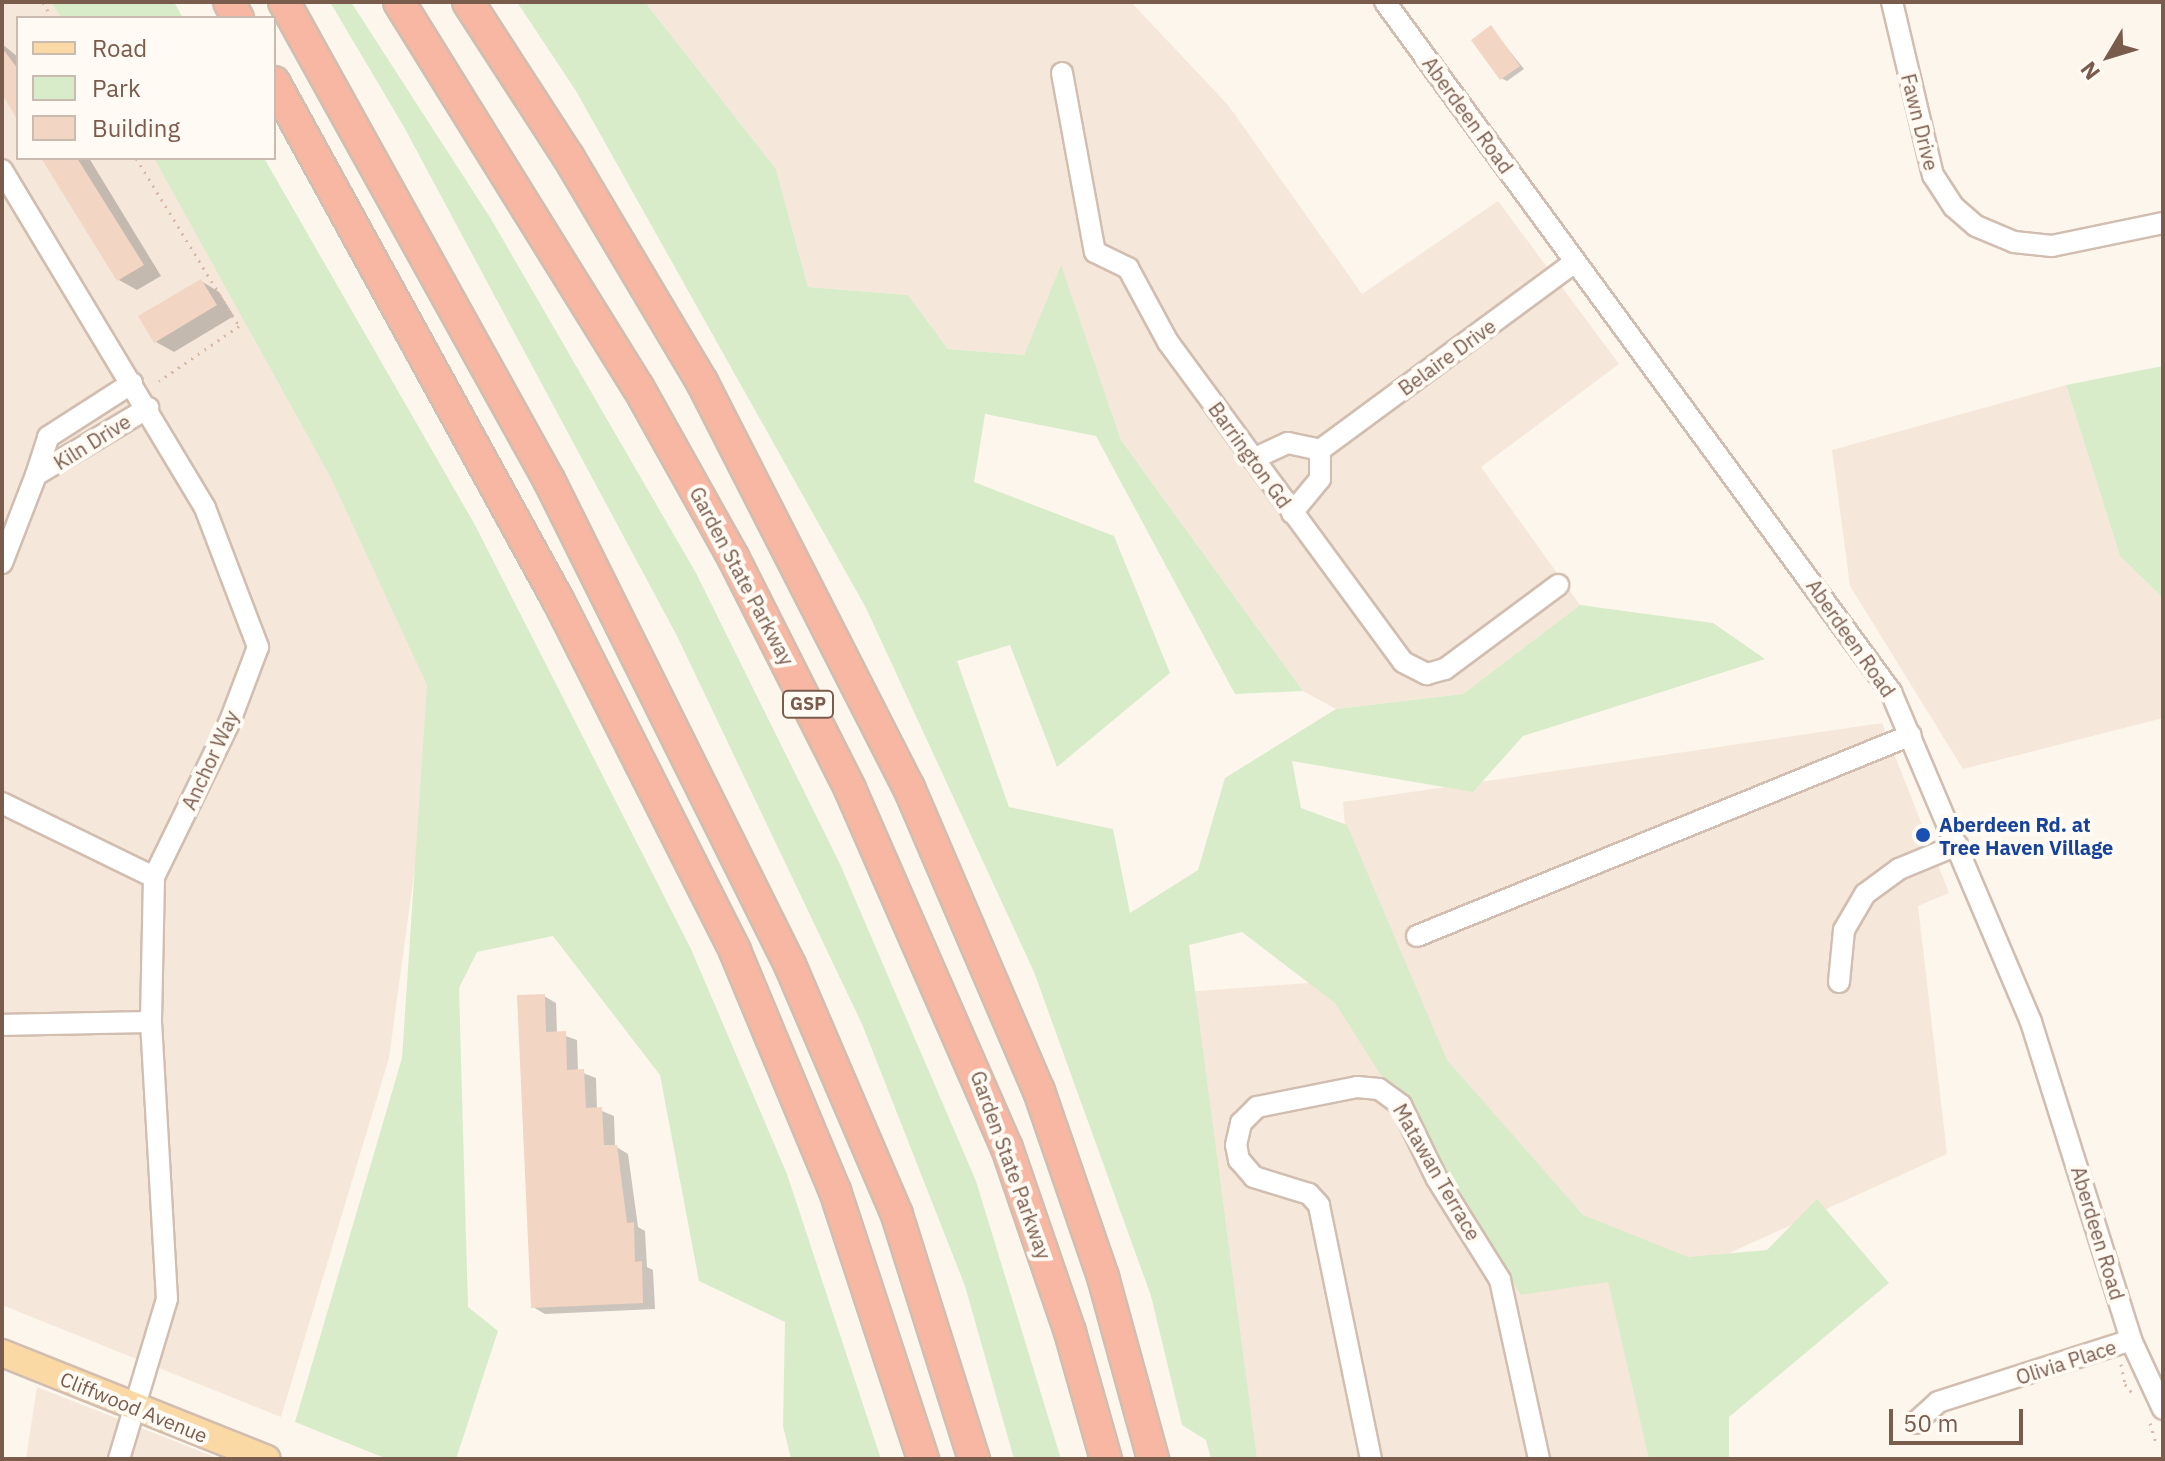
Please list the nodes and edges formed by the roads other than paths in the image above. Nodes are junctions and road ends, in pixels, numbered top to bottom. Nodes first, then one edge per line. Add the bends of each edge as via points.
1 (284, 2) edge
2 (399, 2) edge
3 (468, 2) edge
4 (1385, 2) edge
5 (1892, 2) edge
6 (1062, 73) dead end
7 (276, 86) edge
8 (2, 170) edge
9 (2163, 223) edge
10 (1574, 263) junction
11 (132, 383) junction
12 (148, 408) junction
13 (1320, 450) junction
14 (1253, 459) junction
15 (36, 475) junction
16 (1292, 513) junction
17 (2, 563) edge
18 (1558, 585) dead end
19 (1911, 735) junction
20 (2, 803) edge
21 (1957, 845) junction
22 (154, 877) junction
23 (1417, 936) dead end
24 (1839, 982) dead end
25 (151, 1022) junction
26 (2, 1025) edge
27 (2131, 1340) junction
28 (2, 1353) edge
29 (132, 1406) junction
30 (2154, 1410) edge
31 (1915, 1423) dead end
32 (119, 1459) edge
33 (267, 1459) edge
34 (923, 1459) edge
35 (974, 1459) edge
36 (1106, 1459) edge
37 (1153, 1459) edge
38 (1371, 1459) edge
39 (1539, 1459) edge

1 - 35 highway via 556,493 784,953 897,1215
2 - 36 highway, Garden State Parkway / GSP via 638,387 739,569 850,789 1007,1148 1070,1332
3 - 37 highway, GSP via 569,158 702,382 909,788 1039,1091 1103,1277
4 - 10 street, Aberdeen Road
5 - 9 street, Fawn Drive via 1933,175 1954,207 1976,226 2014,242 2052,246
6 - 14 street, Barrington Gd via 1095,252 1128,268 1168,342
7 - 34 highway via 558,600 735,951 835,1191
8 - 11 street, Anchor Way
10 - 13 street, Belaire Drive
10 - 19 street, Aberdeen Road via 1857,643 1891,692
11 - 12 street, Anchor Way
11 - 15 street, Kiln Drive via 48,437
12 - 15 street, Kiln Drive
12 - 22 street, Anchor Way via 205,508 258,647 230,721
13 - 14 street via 1288,443
13 - 16 street via 1320,479
14 - 16 street, Barrington Gd
15 - 17 street, Kiln Drive
16 - 18 street, Barrington Gd via 1403,662 1417,672 1445,669
19 - 21 street, Aberdeen Road
19 - 23 street
20 - 22 street
21 - 24 street via 1899,869 1865,894 1844,930
21 - 27 street, Aberdeen Road via 2031,1022
22 - 25 street, Anchor Way
25 - 26 street
25 - 29 street, Anchor Way via 167,1299
27 - 30 street, Aberdeen Road
27 - 31 street, Olivia Place via 1938,1402
28 - 29 main road, Cliffwood Avenue
29 - 32 street, Anchor Way
29 - 33 main road, Cliffwood Avenue
38 - 39 street, Matawan Terrace via 1319,1205 1309,1194 1254,1177 1239,1160 1236,1145 1241,1123 1257,1107 1357,1087 1379,1089 1401,1105 1437,1179 1500,1280

